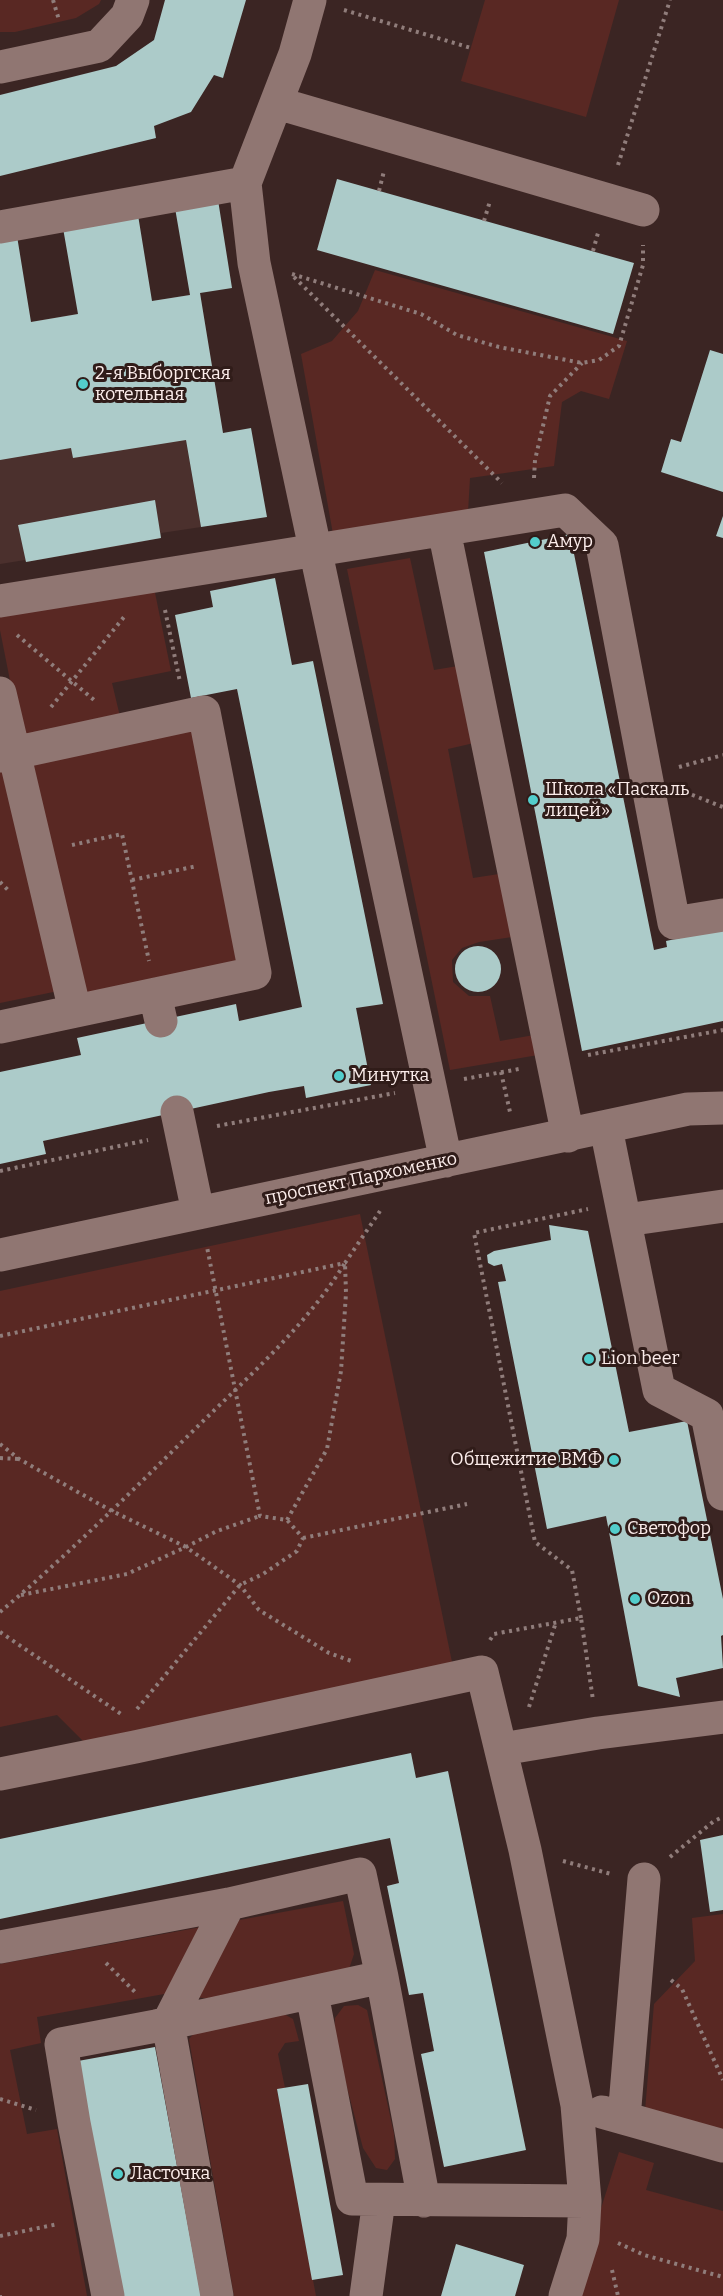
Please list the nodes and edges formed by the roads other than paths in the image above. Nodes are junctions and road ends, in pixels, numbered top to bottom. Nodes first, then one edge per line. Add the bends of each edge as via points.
1 (133, 0) edge
2 (310, 0) edge
3 (0, 67) edge
4 (277, 103) junction
5 (245, 183) junction
6 (643, 210) road end
7 (0, 227) edge
8 (444, 530) junction
9 (316, 550) junction
10 (4, 615) edge
11 (0, 693) edge
12 (7, 755) edge
13 (723, 915) edge
14 (75, 1011) junction
15 (0, 1027) edge
16 (723, 1108) edge
17 (179, 1122) road end
18 (606, 1128) junction
19 (568, 1136) junction
20 (446, 1161) junction
21 (723, 1206) edge
22 (626, 1220) junction
23 (202, 1225) junction
24 (0, 1255) edge
25 (723, 1494) edge
26 (723, 1717) edge
27 (502, 1749) junction
28 (0, 1773) edge
29 (644, 1879) road end
30 (229, 1904) junction
31 (0, 1947) edge
32 (382, 1977) junction
33 (312, 1994) junction
34 (168, 2023) junction
35 (578, 2105) junction
36 (624, 2118) junction
37 (723, 2146) edge
38 (379, 2200) junction
39 (424, 2201) junction
40 (585, 2201) junction
41 (108, 2296) edge
42 (217, 2296) edge
43 (366, 2296) edge
44 (565, 2296) edge

1 - 3 street via 127,16 99,46
2 - 4 street
4 - 5 street
4 - 6 street
5 - 7 street
5 - 9 street via 254,263
8 - 9 street
8 - 13 street via 565,510 602,545 674,922
8 - 19 street
9 - 10 street via 158,574
9 - 20 street
11 - 12 street
12 - 14 street via 37,852
12 - 14 street via 204,712 255,973 158,1007
14 - 15 street
16 - 18 street, проспект Пархоменко via 688,1109
17 - 23 street
18 - 19 street, проспект Пархоменко
18 - 22 street
19 - 20 street, проспект Пархоменко
20 - 23 street, проспект Пархоменко
21 - 22 street
22 - 25 street via 660,1390 707,1415
23 - 24 street, проспект Пархоменко
26 - 27 street
27 - 28 street via 482,1672 132,1733
27 - 35 street
29 - 36 street
30 - 31 street
30 - 32 street via 360,1874
30 - 34 street
32 - 33 street
32 - 39 street
33 - 34 street
33 - 38 street via 352,2199
34 - 41 street via 61,2044
34 - 42 street
35 - 36 street
35 - 40 street
36 - 37 street
38 - 39 street
38 - 43 street
39 - 40 street
40 - 44 street via 583,2239

